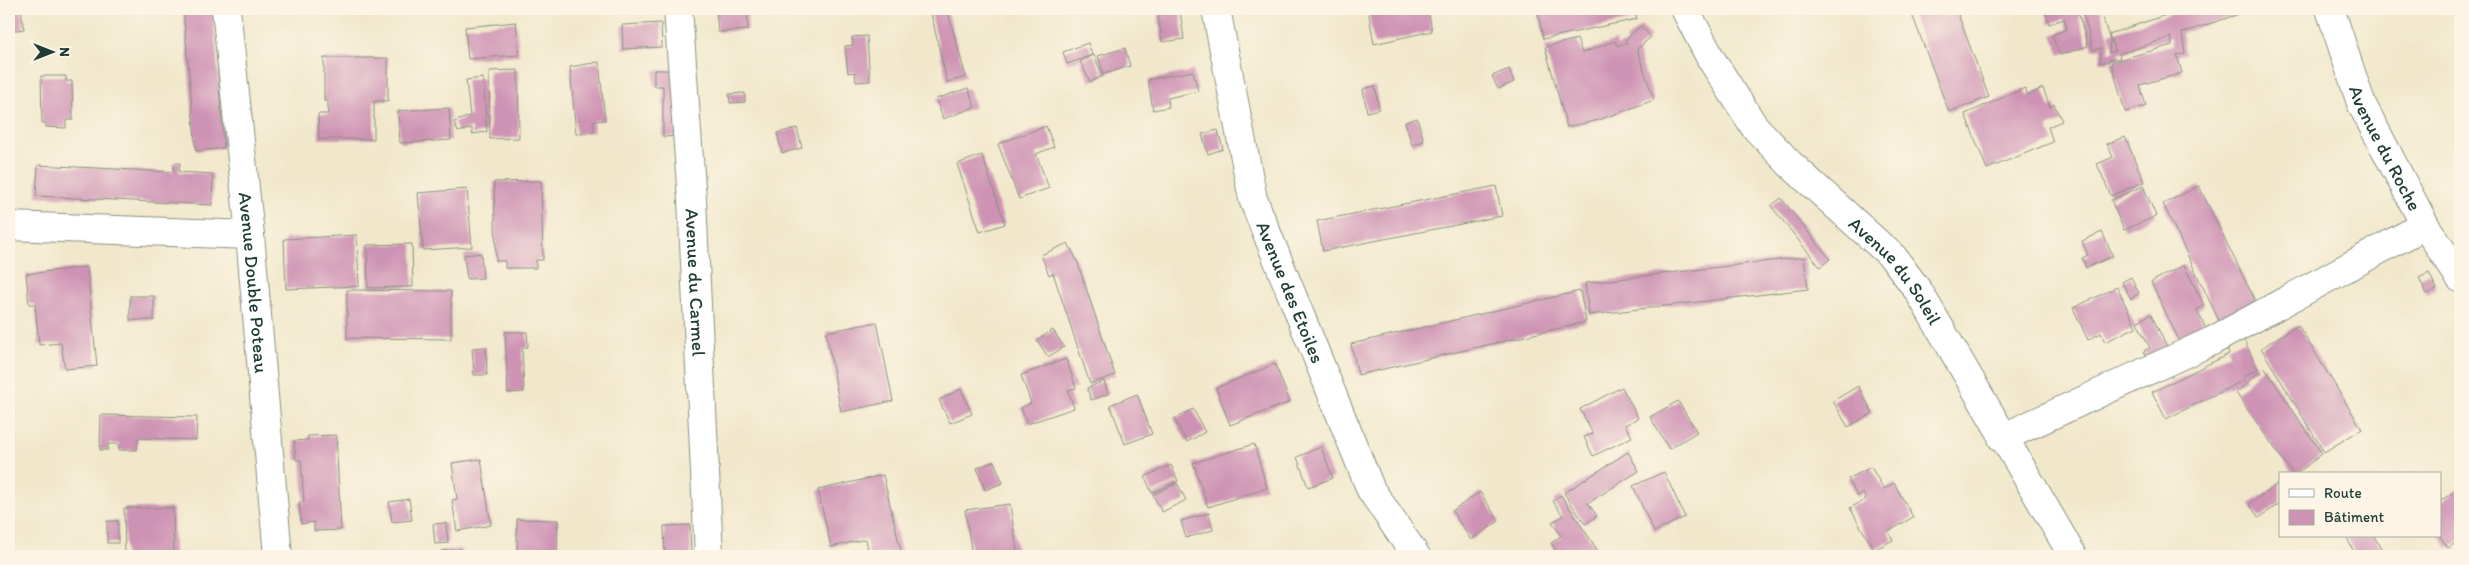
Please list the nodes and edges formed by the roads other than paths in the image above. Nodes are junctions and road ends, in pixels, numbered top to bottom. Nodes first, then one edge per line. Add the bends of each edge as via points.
1 (226, 9) edge
2 (678, 9) edge
3 (1216, 9) edge
4 (1685, 9) edge
5 (2330, 9) edge
6 (2425, 225) junction
7 (9, 226) edge
8 (250, 235) junction
9 (2460, 278) edge
10 (2002, 438) junction
11 (278, 556) edge
12 (710, 556) edge
13 (1416, 556) edge
14 (2074, 556) edge

1 - 8 street, Avenue Double Poteau
2 - 12 street, Avenue du Carmel via 692,200
3 - 13 street, Avenue des Etoiles via 1253,199 1371,490
4 - 10 street, Avenue du Soleil via 1711,59 1754,126 1790,164 1894,258 1919,292
5 - 6 street, Avenue du Roche via 2361,103
6 - 9 street, Avenue du Roche
6 - 10 street via 2212,341
7 - 8 street
8 - 11 street, Avenue Double Poteau
10 - 14 street, Avenue du Soleil

